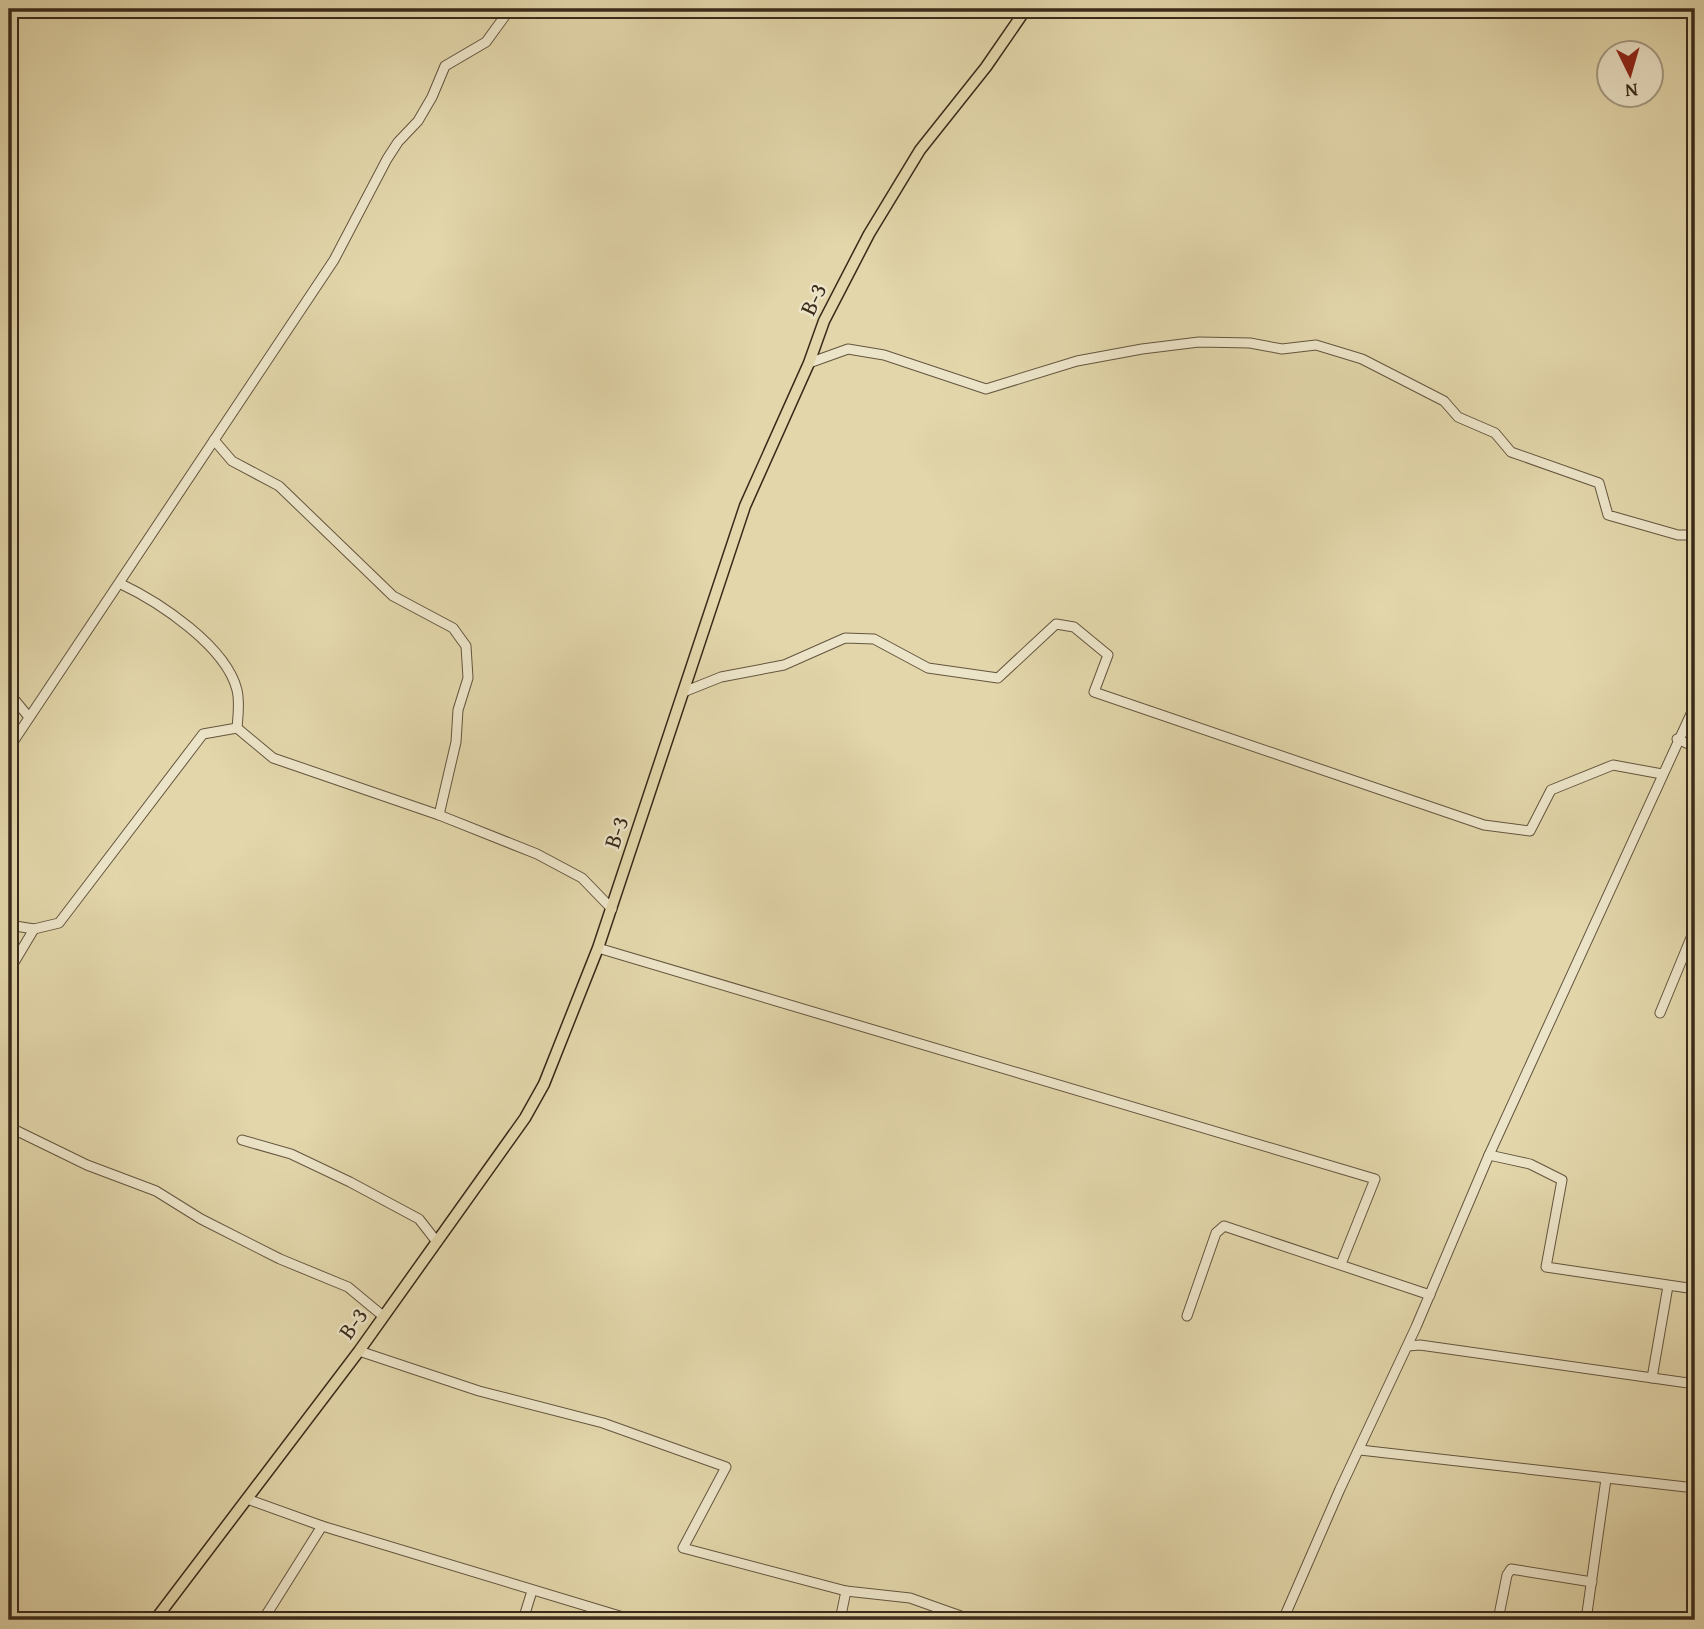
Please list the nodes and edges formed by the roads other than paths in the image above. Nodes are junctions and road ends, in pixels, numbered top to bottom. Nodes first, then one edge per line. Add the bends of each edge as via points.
1 (510, 9) edge
2 (1026, 9) edge
3 (809, 363) junction
4 (214, 440) junction
5 (1695, 535) edge
6 (121, 584) junction
7 (686, 691) junction
8 (9, 692) edge
9 (1695, 705) edge
10 (28, 716) junction
11 (237, 728) junction
12 (1677, 739) junction
13 (1695, 747) edge
14 (9, 748) edge
15 (1662, 774) junction
16 (439, 815) junction
17 (612, 909) junction
18 (9, 925) edge
19 (1695, 928) edge
20 (34, 929) junction
21 (598, 948) junction
22 (9, 971) edge
23 (1660, 1013) dead end
24 (9, 1127) edge
25 (242, 1140) dead end
26 (1489, 1155) junction
27 (437, 1242) junction
28 (1341, 1264) junction
29 (1668, 1286) junction
30 (1695, 1289) edge
31 (1430, 1295) junction
32 (1187, 1316) dead end
33 (383, 1317) junction
34 (1408, 1346) junction
35 (359, 1350) junction
36 (1652, 1378) junction
37 (1695, 1384) edge
38 (1360, 1450) junction
39 (1606, 1479) junction
40 (1695, 1488) edge
41 (247, 1499) junction
42 (322, 1526) junction
43 (1592, 1582) junction
44 (532, 1591) junction
45 (846, 1591) junction
46 (155, 1620) edge
47 (263, 1620) edge
48 (523, 1620) edge
49 (633, 1620) edge
50 (840, 1620) edge
51 (972, 1620) edge
52 (1283, 1620) edge
53 (1499, 1620) edge
54 (1586, 1620) edge

1 - 4 street via 486,42 445,66 423,113 387,159 334,260
2 - 3 main road, B-3 via 920,150 869,234 824,321
3 - 5 street via 848,349 884,355 986,389 1077,361 1187,343 1250,343 1282,349 1316,345 1362,359 1444,401 1458,418 1495,433 1511,452 1599,483 1608,515 1678,535
3 - 7 main road, B-3 via 746,506
4 - 6 street
4 - 16 street via 232,461 279,486 393,596 453,628 466,646 468,678
6 - 10 street
6 - 11 street via 157,601 225,663 238,691
7 - 15 street via 721,677 784,665 845,638 874,639 928,668 998,678 1056,624 1074,627 1108,655 1094,692 1484,825 1530,831 1551,790 1613,765
7 - 17 main road, B-3
8 - 10 street
9 - 12 street
10 - 14 street
11 - 16 street via 272,758
11 - 20 street via 203,734 59,923
12 - 13 street
12 - 15 street
15 - 26 street
16 - 17 street via 537,854 582,878
17 - 21 main road, B-3
18 - 20 street
19 - 23 street
20 - 22 street
21 - 27 main road, B-3 via 544,1084
21 - 28 street via 1375,1179
24 - 33 street via 156,1191 280,1259 348,1287
25 - 27 street via 291,1154 350,1182 419,1219
26 - 29 street via 1530,1164 1562,1180 1546,1267
26 - 31 street
27 - 33 main road, B-3
28 - 31 street
28 - 32 street via 1224,1226 1216,1233
29 - 30 street
29 - 36 street
31 - 34 street
33 - 35 main road, B-3
34 - 36 street
34 - 38 street
35 - 41 main road, B-3
35 - 45 street via 479,1391 603,1423 726,1467 683,1548
36 - 37 street
38 - 39 street
38 - 52 street
39 - 40 street
39 - 43 street
41 - 42 street
41 - 46 main road, B-3
42 - 44 street
42 - 47 street
43 - 53 street via 1511,1569
43 - 54 street
44 - 48 street
44 - 49 street
45 - 50 street
45 - 51 street via 910,1598

